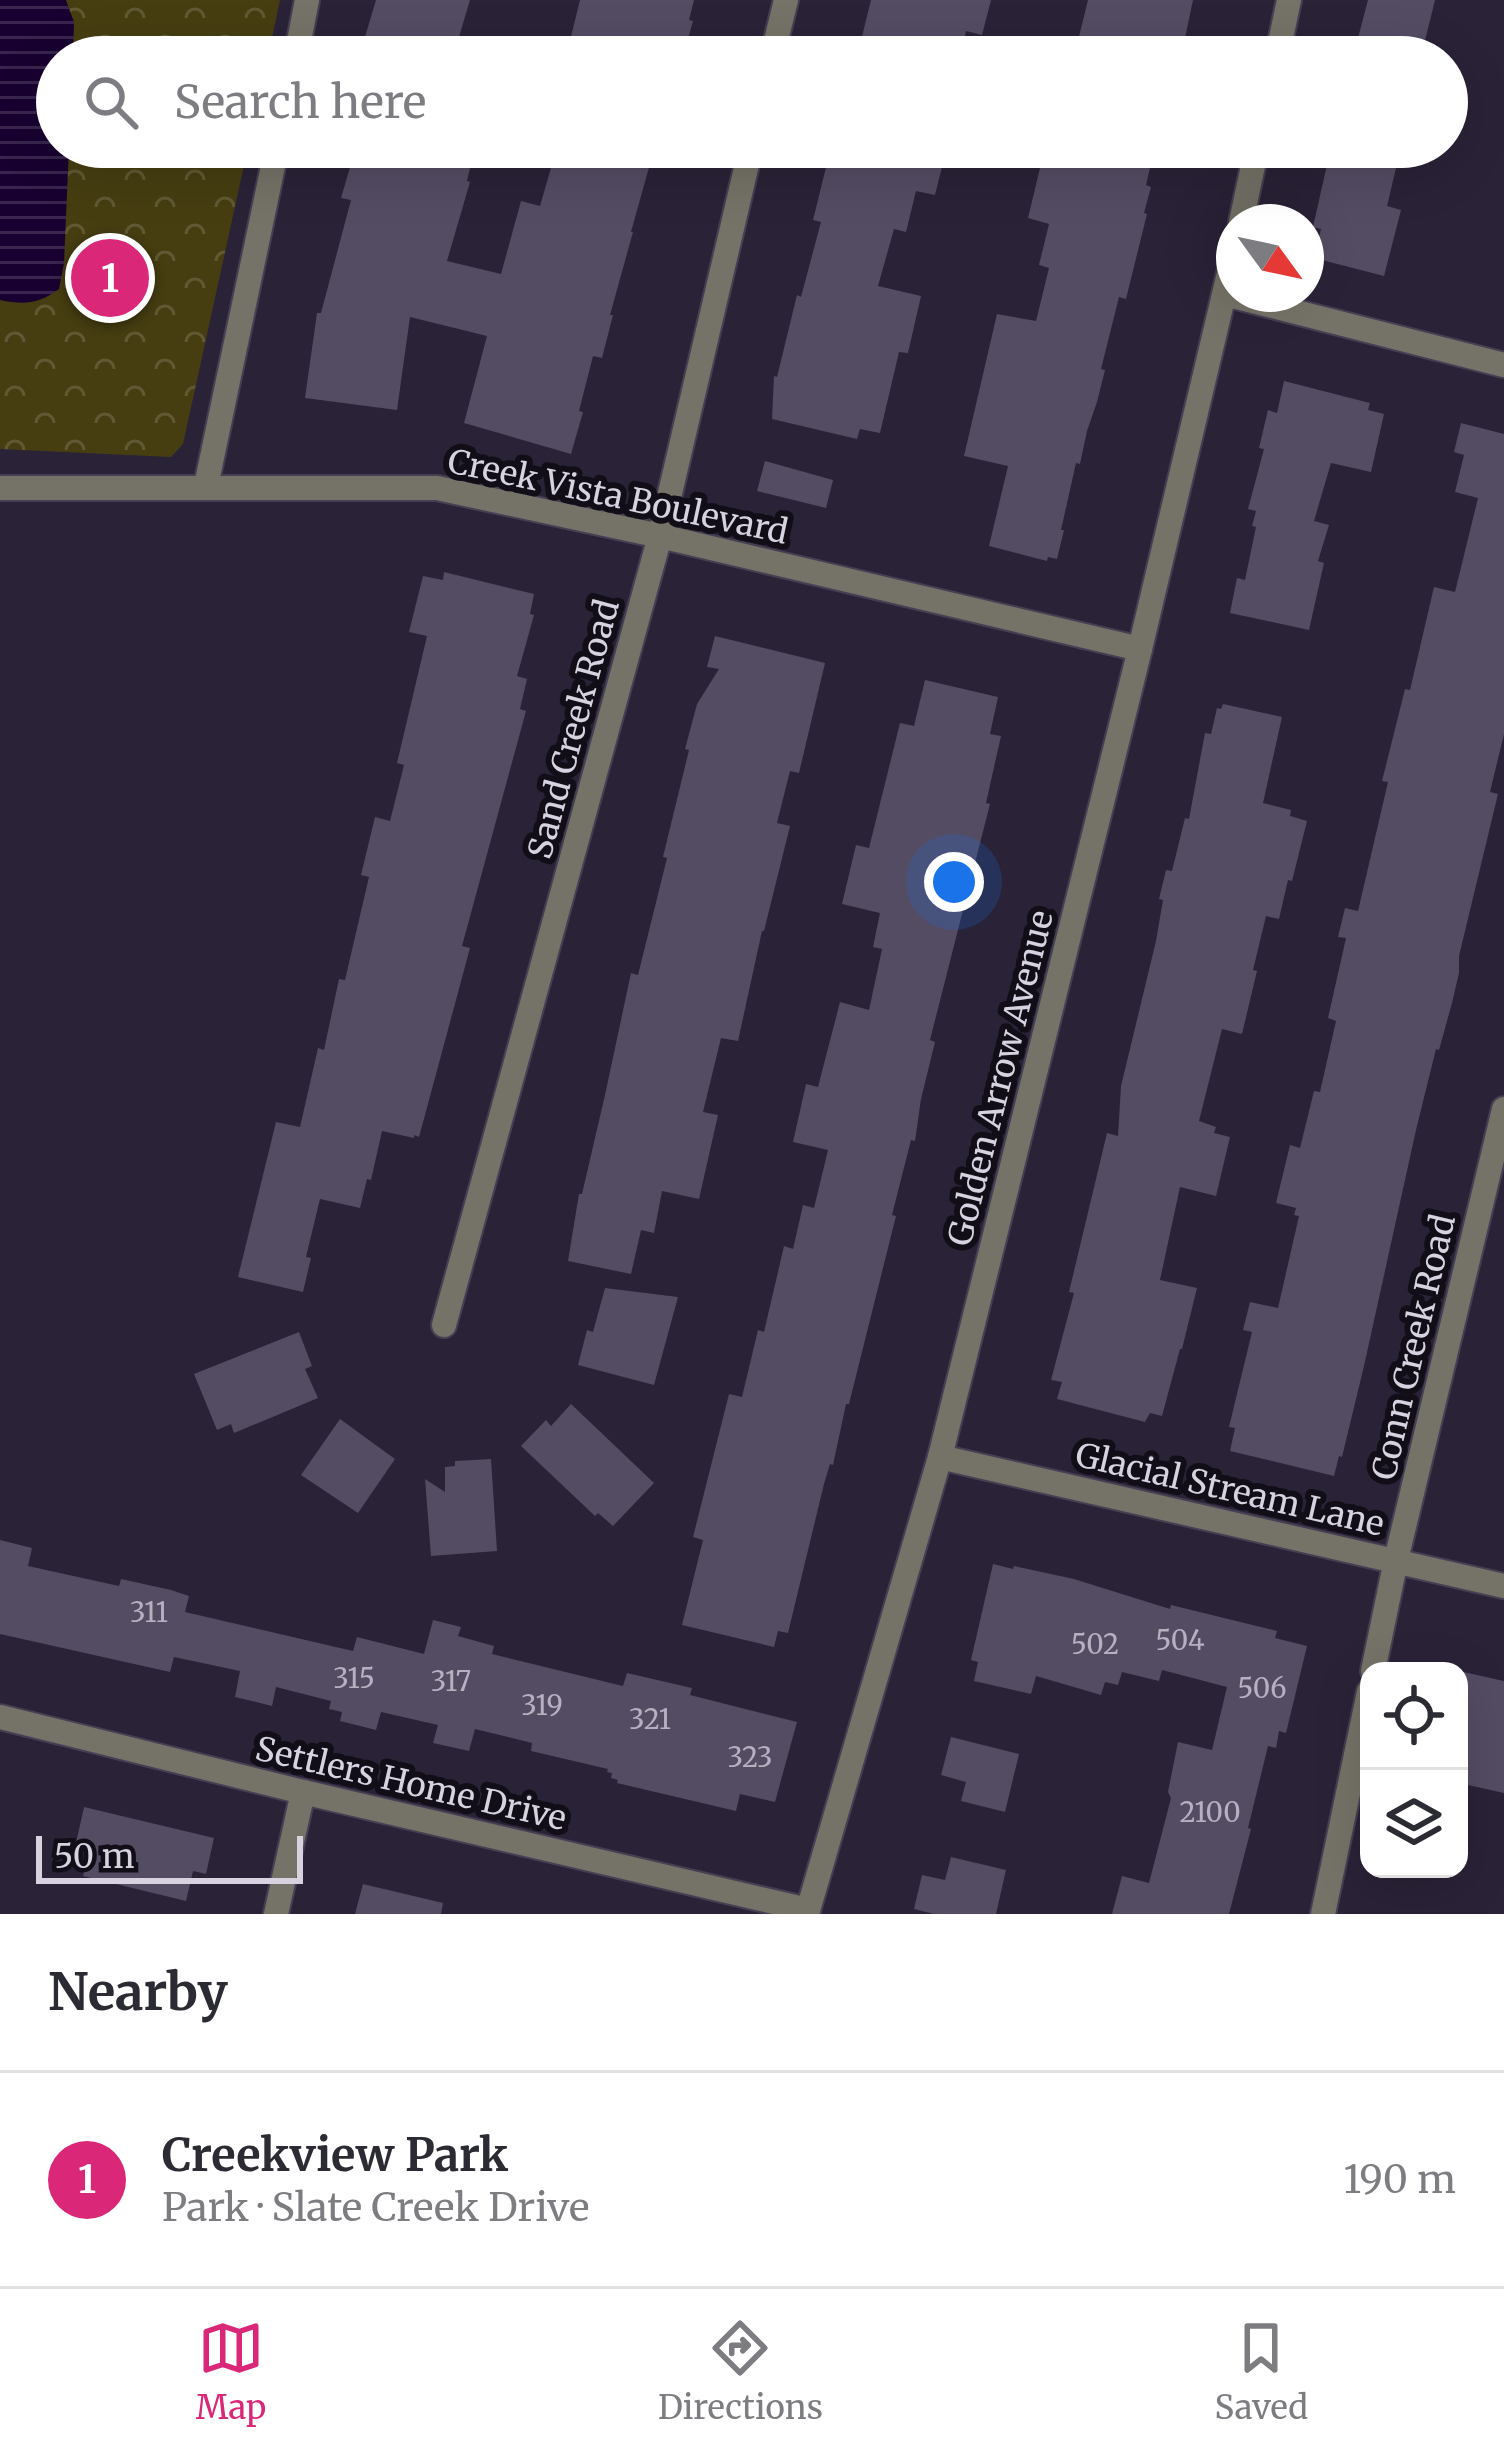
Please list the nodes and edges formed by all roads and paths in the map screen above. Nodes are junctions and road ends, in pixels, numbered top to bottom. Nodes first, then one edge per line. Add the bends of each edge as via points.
1 (308, 0) edge
2 (786, 0) edge
3 (1289, 0) edge
4 (300, 36) edge
5 (777, 36) edge
6 (1281, 36) edge
7 (273, 168) edge
8 (746, 168) edge
9 (1252, 168) edge
10 (1244, 204) edge
11 (1221, 312) edge
12 (1296, 312) edge
13 (1504, 365) edge
14 (206, 486) junction
15 (0, 488) edge
16 (660, 536) junction
17 (1140, 649) junction
18 (1504, 1109) edge
19 (443, 1325) dead end
20 (940, 1457) junction
21 (1396, 1560) junction
22 (1504, 1586) edge
23 (1375, 1662) edge
24 (0, 1717) edge
25 (1360, 1735) edge
26 (303, 1792) junction
27 (807, 1912) edge
28 (277, 1914) edge
29 (1323, 1914) edge

1 - 4 street
2 - 5 street
3 - 6 street
7 - 14 street
8 - 16 street, Sand Creek Road
9 - 10 street
11 - 17 street, Golden Arrow Avenue
12 - 13 street
14 - 15 street, Creek Vista Boulevard
14 - 16 street, Creek Vista Boulevard via 437,488
16 - 17 street, Creek Vista Boulevard
16 - 19 street, Sand Creek Road
17 - 20 street, Golden Arrow Avenue
18 - 21 street, Conn Creek Road
20 - 21 street, Glacial Stream Lane
20 - 27 street, Golden Arrow Avenue
21 - 22 street, Glacial Stream Lane
21 - 23 street, Conn Creek Road
24 - 26 street, Settlers Home Drive
25 - 29 street
26 - 27 street, Settlers Home Drive
26 - 28 street

